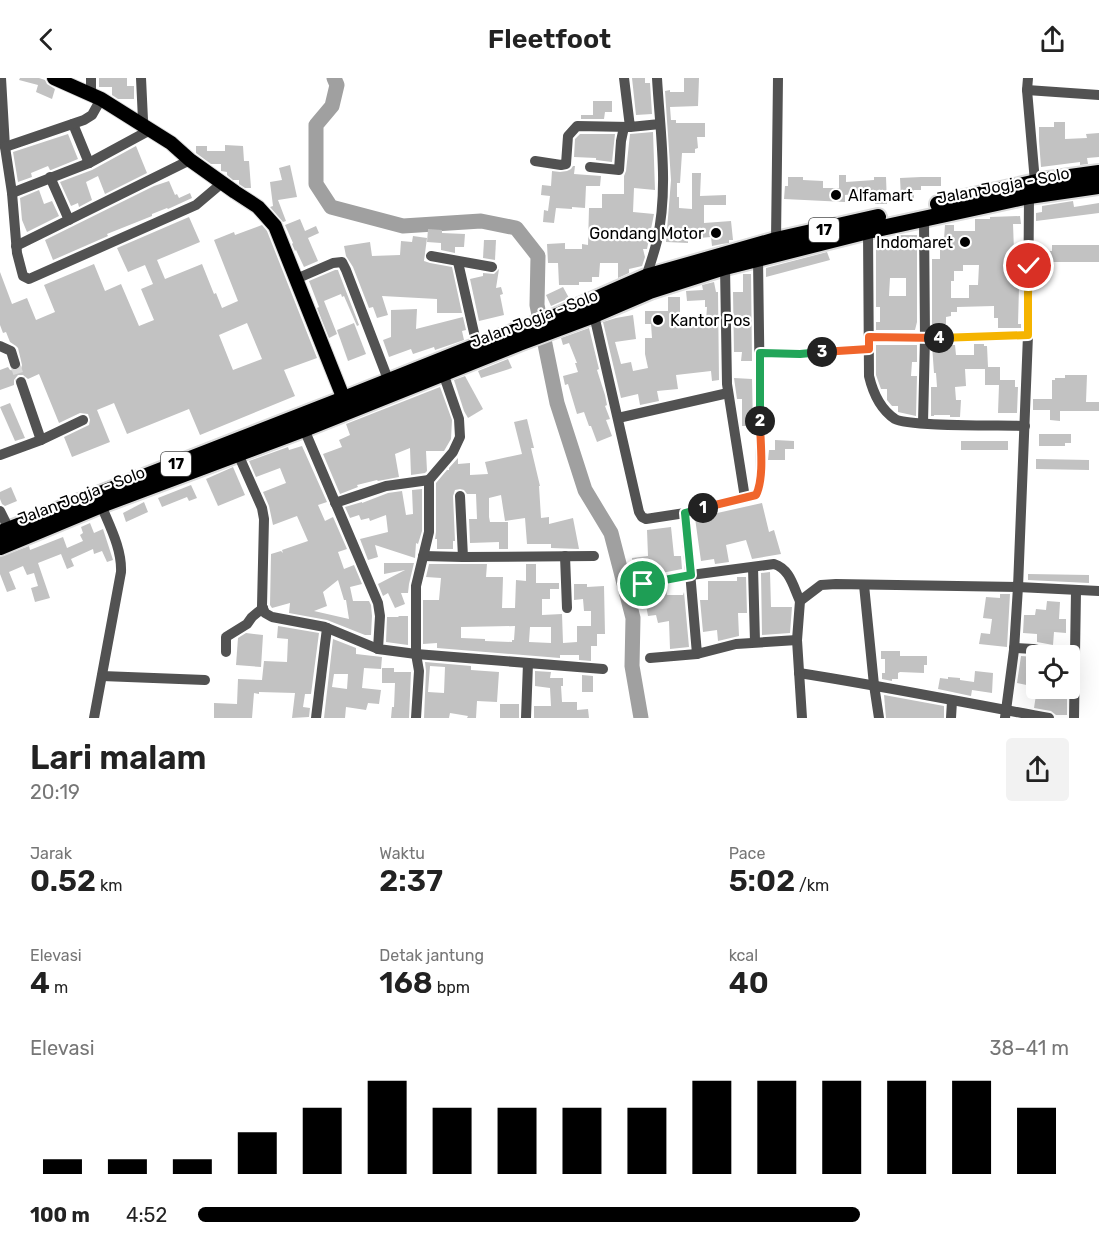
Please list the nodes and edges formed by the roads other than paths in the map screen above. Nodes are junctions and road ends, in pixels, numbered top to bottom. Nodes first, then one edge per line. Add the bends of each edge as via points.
1 (1, 78) edge
2 (54, 78) edge
3 (91, 78) edge
4 (141, 78) edge
5 (624, 78) edge
6 (657, 78) edge
7 (778, 78) edge
8 (1028, 78) edge
9 (1027, 90) junction
10 (1099, 95) edge
11 (96, 97) junction
12 (144, 121) junction
13 (73, 124) junction
14 (660, 124) junction
15 (627, 127) junction
16 (5, 147) junction
17 (190, 160) junction
18 (535, 161) dead end
19 (89, 163) junction
20 (590, 167) dead end
21 (1099, 173) edge
22 (50, 177) junction
23 (222, 183) junction
24 (1099, 186) edge
25 (1032, 189) junction
26 (12, 193) junction
27 (924, 219) junction
28 (69, 220) junction
29 (868, 231) junction
30 (776, 240) junction
31 (16, 246) junction
32 (431, 256) dead end
33 (758, 259) junction
34 (458, 262) junction
35 (492, 267) dead end
36 (725, 267) junction
37 (646, 277) junction
38 (296, 279) junction
39 (594, 315) junction
40 (558, 322) junction
41 (1028, 335) junction
42 (517, 337) junction
43 (869, 337) junction
44 (925, 338) junction
45 (0, 346) edge
46 (477, 346) junction
47 (869, 349) junction
48 (760, 353) junction
49 (15, 364) tunnel mouth
50 (443, 373) junction
51 (21, 382) tunnel mouth
52 (389, 382) junction
53 (728, 393) junction
54 (346, 405) junction
55 (618, 418) junction
56 (83, 420) dead end
57 (923, 423) junction
58 (1025, 426) junction
59 (304, 429) junction
60 (41, 440) junction
61 (238, 454) junction
62 (0, 455) edge
63 (429, 480) junction
64 (460, 496) dead end
65 (745, 498) junction
66 (335, 503) junction
67 (101, 505) junction
68 (0, 511) edge
69 (685, 513) junction
70 (5, 531) edge
71 (0, 547) edge
72 (423, 556) junction
73 (566, 556) junction
74 (594, 556) dead end
75 (462, 557) junction
76 (753, 567) junction
77 (691, 575) junction
78 (643, 584) dead end
79 (864, 585) junction
80 (1018, 587) junction
81 (1076, 591) junction
82 (1099, 591) edge
83 (800, 601) junction
84 (263, 608) junction
85 (567, 608) dead end
86 (327, 628) junction
87 (796, 640) junction
88 (755, 642) junction
89 (1014, 648) junction
90 (378, 649) junction
91 (1026, 649) edge
92 (226, 652) dead end
93 (416, 654) junction
94 (698, 654) junction
95 (650, 658) dead end
96 (528, 663) junction
97 (603, 669) dead end
98 (799, 673) junction
99 (102, 676) junction
100 (205, 680) dead end
101 (874, 685) junction
102 (952, 701) junction
103 (1005, 714) edge
104 (94, 718) edge
105 (316, 718) edge
106 (416, 718) edge
107 (526, 718) edge
108 (802, 718) edge
109 (879, 718) edge
110 (951, 718) edge
111 (1049, 718) edge
112 (1074, 718) edge

1 - 16 street
2 - 11 main road
3 - 11 street
4 - 12 street
5 - 15 street
6 - 14 street
7 - 30 street
8 - 9 street
9 - 10 street
9 - 25 street
11 - 12 main road
11 - 13 street via 92,115
12 - 17 main road
12 - 19 street
13 - 16 street
13 - 19 street
14 - 15 street
14 - 37 street via 661,212
15 - 18 street via 577,126 568,136 566,164
15 - 20 street via 621,141 620,170
16 - 26 street
17 - 23 main road
17 - 28 street
19 - 22 street
21 - 25 highway, Jalan Jogja - Solo / 17
22 - 26 street
22 - 28 street
23 - 31 street via 196,205 29,279 23,276
23 - 38 main road via 258,207 275,226
24 - 25 highway, Jalan Jogja - Solo / 17
25 - 27 highway, Jalan Jogja - Solo / 17
25 - 30 highway, Jalan Jogja - Solo / 17
25 - 41 street
26 - 31 street
27 - 29 highway, Jalan Jogja - Solo / 17
27 - 44 street
28 - 31 street
29 - 33 highway, Jalan Jogja - Solo / 17
29 - 43 street
30 - 37 highway, Jalan Jogja - Solo / 17
32 - 34 street
33 - 36 highway, Jalan Jogja - Solo / 17
33 - 48 street
34 - 35 street
34 - 46 street
36 - 39 highway, Jalan Jogja - Solo / 17 via 650,291
36 - 53 street
37 - 40 highway, Jalan Jogja - Solo / 17
38 - 52 street via 342,262
38 - 54 main road
39 - 40 highway, Jalan Jogja - Solo / 17
39 - 55 street
40 - 42 highway, Jalan Jogja - Solo / 17
41 - 44 street
41 - 58 street
42 - 46 highway, Jalan Jogja - Solo / 17
42 - 50 highway, Jalan Jogja - Solo / 17
43 - 44 street
43 - 47 street
44 - 57 street
45 - 49 street via 10,351
46 - 52 highway, Jalan Jogja - Solo / 17
47 - 48 street
47 - 57 street via 869,376 884,409 897,420
48 - 65 street via 761,476 756,495
50 - 54 highway, Jalan Jogja - Solo / 17
50 - 63 street via 459,419 460,437 453,452
51 - 60 street
52 - 54 highway, Jalan Jogja - Solo / 17
53 - 55 street
53 - 65 street
54 - 59 highway, Jalan Jogja - Solo / 17
54 - 70 highway, Jalan Jogja - Solo / 17
55 - 69 street via 642,517
56 - 60 street
57 - 58 street
58 - 80 street
59 - 61 highway, Jalan Jogja - Solo / 17
59 - 66 street
60 - 62 street
61 - 67 highway, Jalan Jogja - Solo / 17
61 - 84 street via 264,519
63 - 66 street via 386,486
63 - 72 street via 429,532
64 - 75 street
65 - 69 street
66 - 90 street via 378,603
67 - 71 highway, Jalan Jogja - Solo / 17
67 - 99 street via 122,560
68 - 70 street
69 - 77 street
72 - 75 street
72 - 93 street via 416,586
73 - 74 street
73 - 75 street
73 - 85 street
76 - 77 street
76 - 83 street via 782,567
76 - 88 street
77 - 78 street
77 - 94 street
79 - 80 street
79 - 83 street via 820,585
79 - 101 street
80 - 81 street
80 - 89 street
81 - 82 street
81 - 112 street
83 - 87 street
84 - 86 street via 272,617
84 - 92 street via 226,637
86 - 90 street
86 - 105 street
87 - 88 street
87 - 98 street
88 - 94 street
89 - 91 street
89 - 103 street
90 - 93 street
93 - 96 street
93 - 106 street
94 - 95 street
96 - 97 street
96 - 107 street
98 - 101 street
98 - 108 street
99 - 100 street
99 - 104 street
101 - 102 street
101 - 109 street
102 - 103 street
102 - 110 street
103 - 111 street

